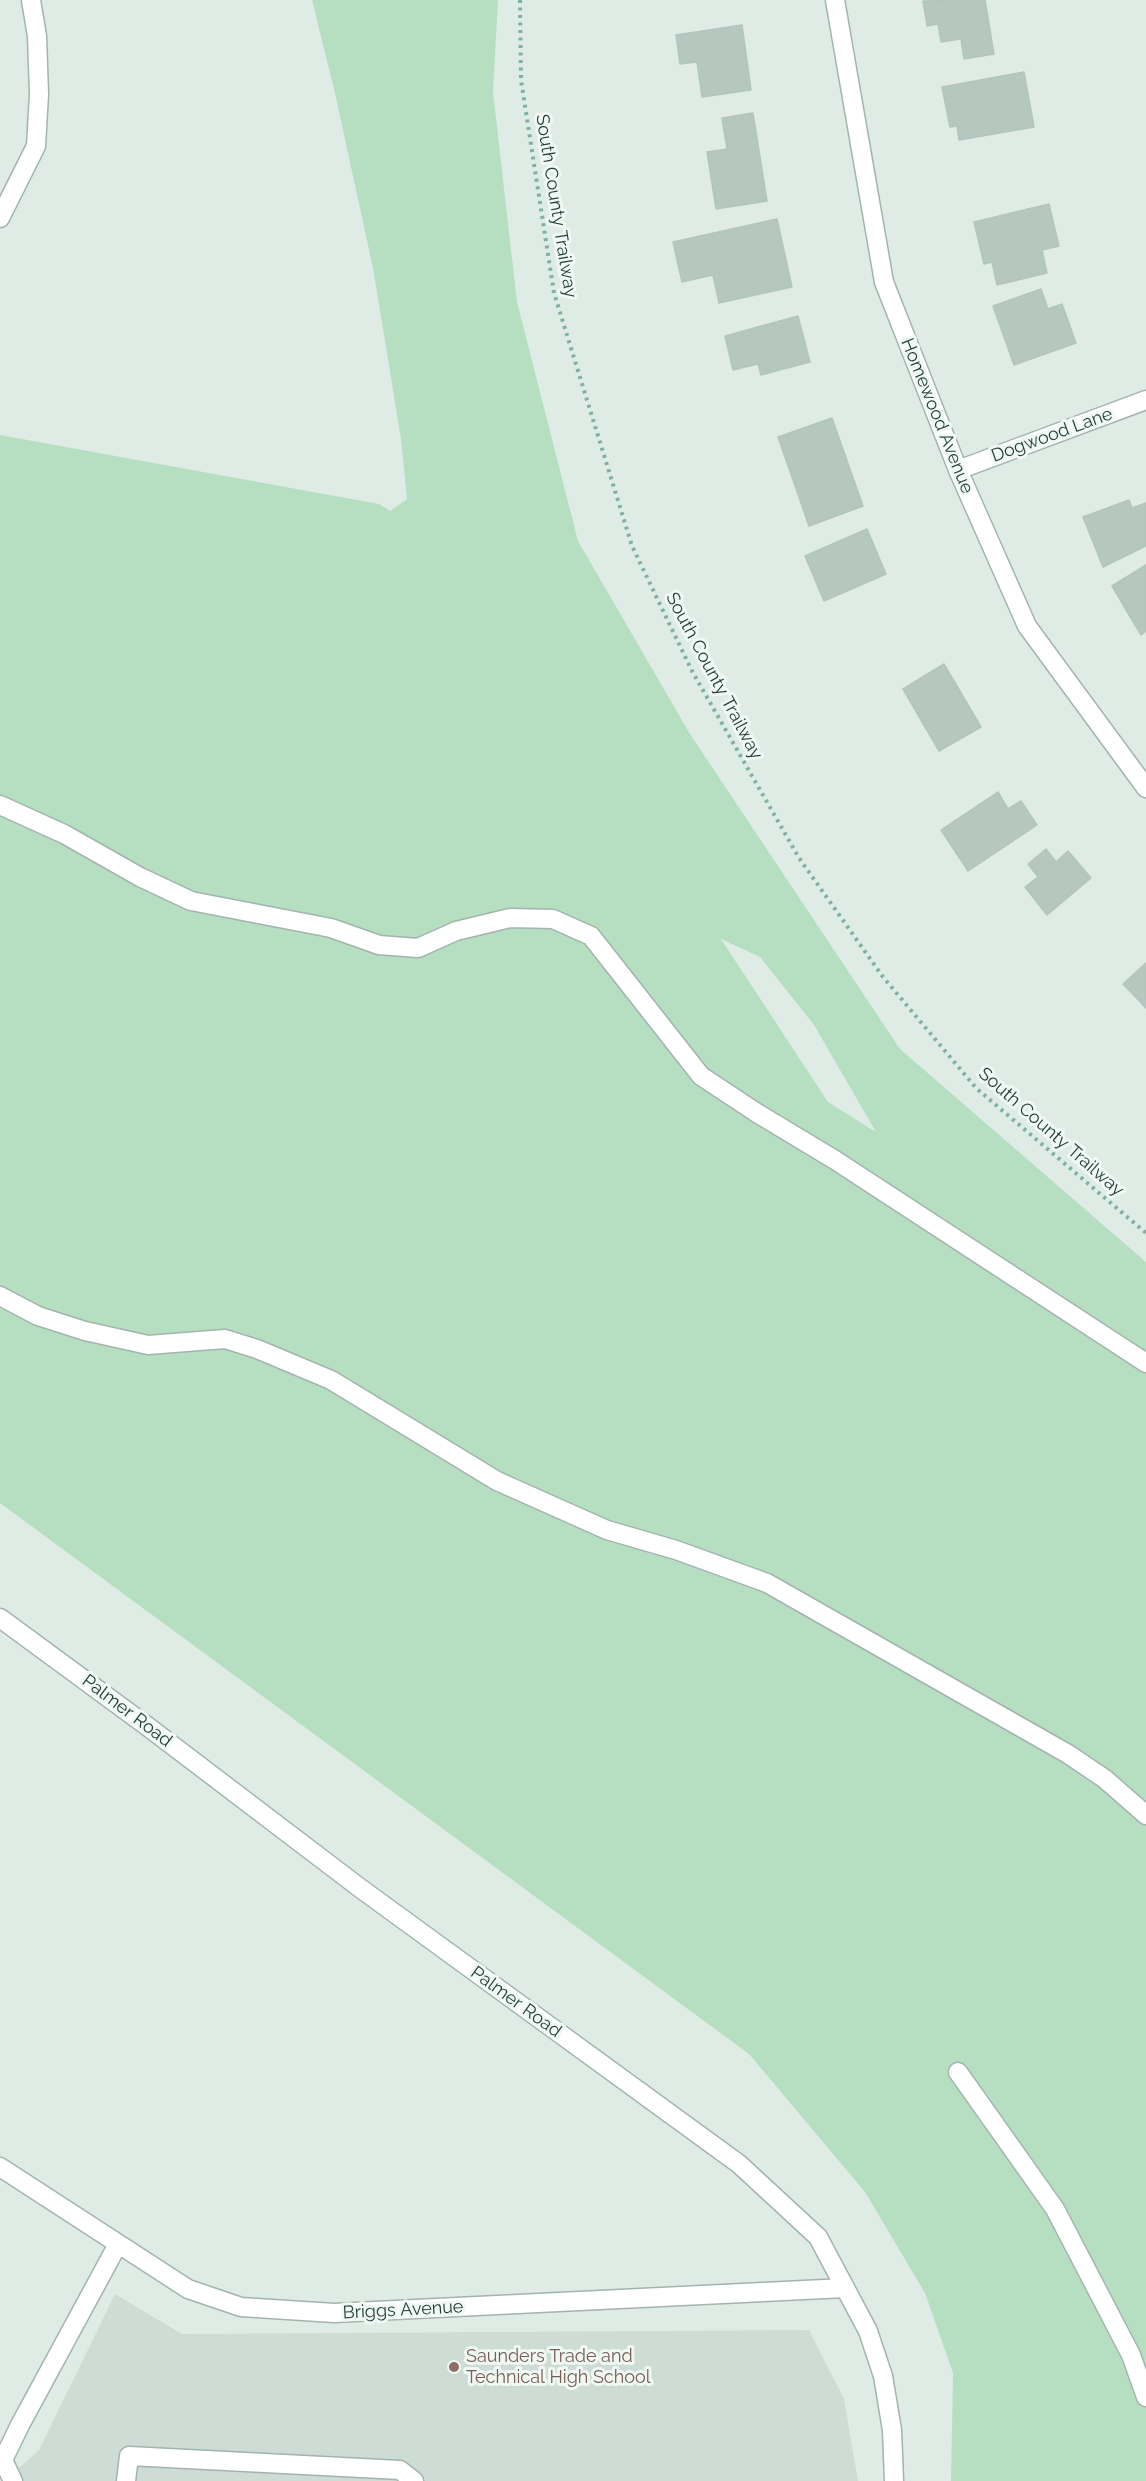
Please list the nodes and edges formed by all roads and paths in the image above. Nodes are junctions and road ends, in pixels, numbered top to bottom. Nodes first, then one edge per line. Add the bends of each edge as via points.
1 (31, 0) edge
2 (520, 0) edge
3 (835, 0) edge
4 (0, 219) edge
5 (1146, 400) edge
6 (958, 470) junction
7 (1146, 788) edge
8 (0, 805) edge
9 (1146, 1233) edge
10 (0, 1296) edge
11 (1146, 1363) edge
12 (0, 1618) edge
13 (1146, 1815) edge
14 (958, 2072) dead end
15 (0, 2167) edge
16 (117, 2244) junction
17 (845, 2288) junction
18 (1146, 2397) edge
19 (13, 2481) edge
20 (126, 2481) edge
21 (414, 2481) edge
22 (894, 2481) edge

1 - 4 street via 38,59 36,146
2 - 9 path, South County Trailway via 522,80 554,293 632,546 692,670 799,858 883,977 976,1088
3 - 6 street, Homewood Avenue via 884,282
5 - 6 street, Dogwood Lane
6 - 7 street, Homewood Avenue via 1027,626
8 - 11 street via 191,901 331,928 379,945 418,948 456,931 510,918 553,918 591,936 700,1076
10 - 13 street via 38,1316 148,1345 225,1339 332,1380 497,1481 607,1530 767,1582 1068,1754 1105,1779
12 - 17 street, Palmer Road via 360,1888 739,2164 818,2237
14 - 18 street via 1055,2209 1131,2355
15 - 16 street, Briggs Avenue
16 - 17 street, Briggs Avenue via 188,2289 241,2307 334,2313
16 - 19 street via 3,2460
17 - 22 street, Palmer Road via 868,2331 883,2376 892,2430
20 - 21 street via 129,2456 400,2470

